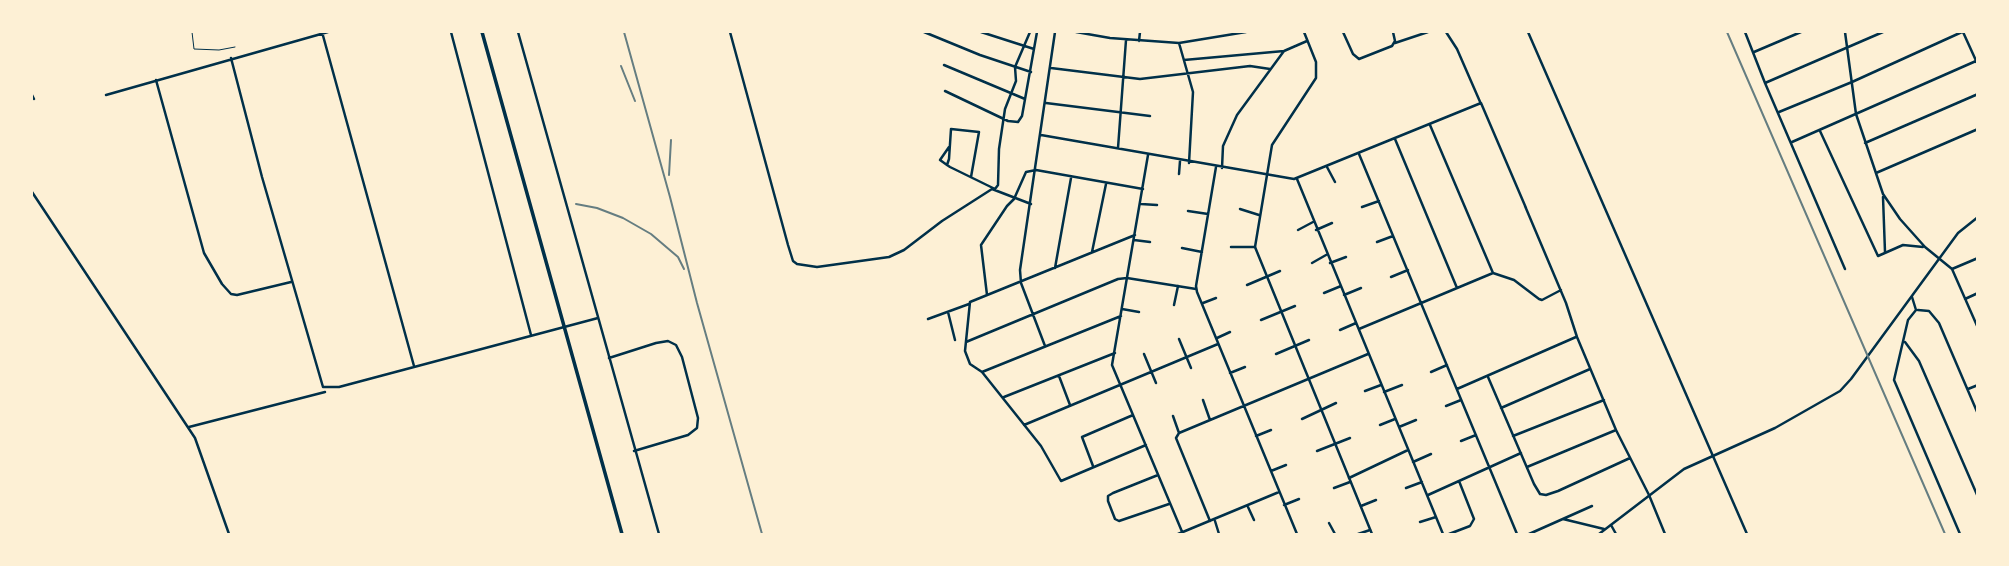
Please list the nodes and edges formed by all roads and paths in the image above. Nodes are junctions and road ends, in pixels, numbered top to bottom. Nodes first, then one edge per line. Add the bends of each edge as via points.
1 (192, 32) edge
2 (322, 32) edge
3 (328, 32) edge
4 (451, 32) edge
5 (482, 32) edge
6 (518, 32) edge
7 (730, 32) edge
8 (924, 32) edge
9 (981, 32) edge
10 (1030, 32) edge
11 (1037, 32) edge
12 (1055, 32) edge
13 (1076, 32) edge
14 (1140, 32) edge
15 (1246, 32) edge
16 (1304, 32) edge
17 (1343, 32) edge
18 (1392, 32) edge
19 (1428, 32) edge
20 (1446, 32) edge
21 (1528, 32) edge
22 (1745, 32) edge
23 (1801, 32) edge
24 (1845, 32) edge
25 (1883, 32) edge
26 (1963, 32) edge
27 (1126, 40) junction
28 (1139, 41) junction
29 (1307, 41) junction
30 (1179, 43) junction
31 (1395, 43) junction
32 (1023, 46) junction
33 (235, 47) dead end
34 (1847, 48) junction
35 (1035, 49) junction
36 (1284, 51) junction
37 (1754, 52) junction
38 (231, 58) junction
39 (1184, 60) junction
40 (1977, 63) edge
41 (944, 65) dead end
42 (1015, 67) junction
43 (1051, 68) junction
44 (1270, 69) junction
45 (1031, 72) junction
46 (1189, 74) junction
47 (1124, 78) junction
48 (156, 80) junction
49 (1852, 82) junction
50 (1765, 83) junction
51 (945, 91) dead end
52 (1009, 94) junction
53 (1978, 94) edge
54 (106, 95) dead end
55 (1025, 99) junction
56 (1045, 103) junction
57 (1481, 103) junction
58 (1120, 112) junction
59 (1778, 112) junction
60 (1856, 114) junction
61 (1150, 116) dead end
62 (1003, 118) junction
63 (1430, 124) junction
64 (1978, 129) edge
65 (1820, 131) junction
66 (1041, 135) junction
67 (1395, 138) junction
68 (1791, 142) junction
69 (1865, 143) junction
70 (951, 144) junction
71 (1118, 148) junction
72 (1359, 154) junction
73 (1148, 155) junction
74 (1180, 161) junction
75 (1189, 163) junction
76 (947, 165) junction
77 (1216, 167) junction
78 (1326, 167) junction
79 (1222, 168) junction
80 (1035, 170) junction
81 (1876, 173) junction
82 (1179, 174) dead end
83 (1267, 175) junction
84 (971, 177) junction
85 (1071, 177) junction
86 (1297, 179) junction
87 (1335, 183) dead end
88 (1106, 184) junction
89 (995, 189) junction
90 (1143, 189) junction
91 (32, 192) edge
92 (1883, 194) junction
93 (1014, 199) junction
94 (1379, 201) junction
95 (1031, 204) junction
96 (1141, 204) junction
97 (1157, 205) dead end
98 (1362, 208) dead end
99 (1240, 209) dead end
100 (1188, 211) dead end
101 (1208, 214) junction
102 (1259, 215) junction
103 (1978, 218) edge
104 (1313, 222) junction
105 (1332, 223) dead end
106 (1298, 230) dead end
107 (1316, 230) junction
108 (1393, 236) junction
109 (1135, 238) junction
110 (1150, 242) dead end
111 (1377, 242) dead end
112 (1231, 247) dead end
113 (1255, 247) junction
114 (1925, 247) junction
115 (1182, 248) dead end
116 (1092, 252) junction
117 (1202, 252) junction
118 (1885, 252) junction
119 (1326, 255) junction
120 (1346, 257) dead end
121 (1940, 258) junction
122 (1978, 258) edge
123 (1312, 263) dead end
124 (1331, 263) junction
125 (1055, 268) junction
126 (1845, 269) dead end
127 (1952, 269) junction
128 (1408, 270) junction
129 (1280, 271) dead end
130 (1493, 273) junction
131 (1391, 276) dead end
132 (1266, 277) junction
133 (1127, 278) junction
134 (292, 282) junction
135 (1021, 283) junction
136 (1247, 285) dead end
137 (1178, 286) junction
138 (1340, 286) junction
139 (1361, 288) dead end
140 (1457, 288) junction
141 (1196, 289) junction
142 (1561, 290) junction
143 (1324, 293) dead end
144 (1978, 293) edge
145 (987, 295) junction
146 (1344, 295) junction
147 (1912, 297) junction
148 (1216, 298) dead end
149 (1965, 299) junction
150 (1202, 303) junction
151 (1421, 303) junction
152 (969, 304) junction
153 (1174, 305) dead end
154 (1294, 306) dead end
155 (1122, 309) junction
156 (1916, 310) junction
157 (948, 312) junction
158 (1139, 312) dead end
159 (1280, 312) junction
160 (1032, 315) junction
161 (1121, 316) junction
162 (598, 318) junction
163 (928, 319) dead end
164 (1261, 320) dead end
165 (1356, 323) junction
166 (564, 326) junction
167 (1977, 327) edge
168 (1340, 330) dead end
169 (1359, 330) junction
170 (1230, 332) dead end
171 (531, 335) junction
172 (1577, 337) junction
173 (1216, 338) junction
174 (1179, 339) dead end
175 (955, 340) dead end
176 (967, 340) junction
177 (1309, 340) dead end
178 (1904, 341) junction
179 (1218, 344) junction
180 (1045, 346) junction
181 (1295, 346) junction
182 (1115, 353) junction
183 (1144, 354) dead end
184 (1276, 354) dead end
185 (1368, 354) junction
186 (1186, 356) junction
187 (610, 358) junction
188 (1447, 365) junction
189 (414, 366) junction
190 (1245, 367) dead end
191 (1191, 368) dead end
192 (1590, 369) junction
193 (1151, 371) junction
194 (982, 372) junction
195 (1431, 372) dead end
196 (1230, 373) junction
197 (1059, 376) junction
198 (1488, 377) junction
199 (1308, 380) junction
200 (1156, 383) dead end
201 (1120, 384) junction
202 (1381, 385) junction
203 (1402, 385) dead end
204 (1978, 385) edge
205 (1457, 389) junction
206 (1966, 389) junction
207 (1365, 391) dead end
208 (325, 392) dead end
209 (1384, 392) junction
210 (1003, 397) junction
211 (1203, 400) dead end
212 (1461, 400) junction
213 (1604, 400) junction
214 (1336, 403) dead end
215 (1070, 405) junction
216 (1446, 406) dead end
217 (1244, 407) junction
218 (1502, 408) junction
219 (1321, 410) junction
220 (1978, 414) edge
221 (1133, 415) junction
222 (1173, 416) dead end
223 (1210, 419) junction
224 (1302, 419) dead end
225 (1395, 419) junction
226 (1416, 419) dead end
227 (1024, 425) junction
228 (1380, 425) dead end
229 (188, 427) junction
230 (1399, 427) junction
231 (1271, 430) dead end
232 (1616, 430) junction
233 (1179, 433) junction
234 (1476, 435) junction
235 (1256, 436) junction
236 (1513, 436) junction
237 (1350, 438) dead end
238 (1461, 441) dead end
239 (1335, 444) junction
240 (1146, 445) junction
241 (1408, 450) junction
242 (635, 451) junction
243 (1317, 451) dead end
244 (1521, 453) junction
245 (1431, 454) dead end
246 (1713, 456) junction
247 (1630, 458) junction
248 (1413, 463) junction
249 (1286, 465) dead end
250 (1093, 466) junction
251 (1490, 467) junction
252 (1527, 467) junction
253 (1271, 471) junction
254 (1158, 475) junction
255 (1350, 480) junction
256 (1978, 480) edge
257 (1458, 481) junction
258 (1422, 482) junction
259 (1972, 483) junction
260 (1334, 488) dead end
261 (1406, 488) dead end
262 (1279, 492) junction
263 (1427, 495) junction
264 (1649, 495) junction
265 (1978, 497) edge
266 (1299, 499) dead end
267 (1376, 500) dead end
268 (1170, 503) junction
269 (1284, 505) junction
270 (1248, 506) junction
271 (1361, 506) junction
272 (1592, 506) dead end
273 (1436, 517) junction
274 (1215, 519) junction
275 (1563, 519) junction
276 (1254, 520) dead end
277 (1210, 521) junction
278 (1420, 522) dead end
279 (1329, 523) dead end
280 (1611, 525) junction
281 (1605, 529) junction
282 (1370, 530) junction
283 (1183, 533) edge
284 (229, 534) edge
285 (622, 534) edge
286 (659, 534) edge
287 (1178, 534) edge
288 (1219, 534) edge
289 (1297, 534) edge
290 (1335, 534) edge
291 (1358, 534) edge
292 (1372, 534) edge
293 (1443, 534) edge
294 (1450, 534) edge
295 (1517, 534) edge
296 (1529, 534) edge
297 (1599, 534) edge
298 (1616, 534) edge
299 (1665, 534) edge
300 (1747, 534) edge
301 (1960, 534) edge

1 - 33 lane via 194,49
2 - 3 street
2 - 38 street
2 - 189 street
4 - 171 street
5 - 166 main road
6 - 162 street
7 - 89 street via 793,261 817,267 889,257
8 - 42 street
9 - 32 street
10 - 32 street
11 - 35 street
12 - 43 street
13 - 27 street
14 - 28 street
15 - 30 street
16 - 29 street
17 - 31 street via 1357,59
18 - 31 street
19 - 31 street
20 - 57 street
21 - 246 street
22 - 37 street
23 - 37 street
24 - 34 street
25 - 34 street
26 - 40 street
26 - 49 street
27 - 28 street
27 - 47 street
28 - 30 street
29 - 36 street
29 - 83 street via 1317,66 1316,78 1273,141
30 - 39 street
32 - 35 street
32 - 42 street
34 - 49 street
34 - 50 street
35 - 45 street
36 - 39 street
36 - 44 street
37 - 50 street
38 - 48 street
38 - 134 street
39 - 46 street
40 - 60 street
41 - 52 street
42 - 45 street
42 - 52 street via 1016,81
43 - 47 street
43 - 56 street
44 - 46 street via 1250,66
44 - 79 street via 1227,134
45 - 55 street
46 - 47 street
46 - 75 street via 1193,97
47 - 58 street
48 - 54 street
48 - 134 street via 204,253 222,284 237,295
49 - 59 street
49 - 60 street
50 - 59 street
51 - 62 street
52 - 55 street
52 - 62 street
53 - 69 street
55 - 62 street via 1021,120 1013,123
56 - 58 street
56 - 66 street
57 - 63 street
57 - 142 street
58 - 61 street
58 - 71 street
59 - 68 street
60 - 65 street
60 - 69 street
62 - 89 street
63 - 67 street
63 - 130 street
64 - 81 street
65 - 68 street
65 - 118 street via 1871,244 1878,256
66 - 71 street
66 - 80 street
67 - 72 street
67 - 140 street
68 - 126 street
69 - 81 street
70 - 76 street
70 - 76 street via 940,160
70 - 84 street via 951,129 979,132
71 - 73 street
72 - 78 street
72 - 94 street
73 - 74 street
73 - 90 street
74 - 75 street
74 - 82 street
75 - 77 street
76 - 84 street
77 - 79 street
77 - 101 street
78 - 86 street
78 - 87 street
79 - 83 street
80 - 85 street
80 - 93 street via 1024,173
80 - 95 street
81 - 92 street
83 - 86 street
83 - 102 street
84 - 89 street
85 - 88 street
85 - 125 street
86 - 104 street
88 - 90 street
88 - 116 street
89 - 93 street
90 - 96 street
91 - 229 street
92 - 114 street
92 - 118 street
93 - 95 street
93 - 145 street via 981,245
94 - 98 street
94 - 108 street
95 - 135 street
96 - 97 street
96 - 109 street
99 - 102 street
100 - 101 street
101 - 117 street
102 - 113 street
103 - 121 street via 1958,233
104 - 106 street
104 - 107 street
105 - 107 street
107 - 119 street
108 - 111 street
108 - 128 street
109 - 110 street
109 - 116 street
109 - 133 street
112 - 113 street
113 - 132 street
114 - 118 street via 1903,245
114 - 121 street
115 - 117 street
116 - 125 street
117 - 141 street
119 - 123 street
119 - 124 street
120 - 124 street
121 - 127 street
121 - 147 street
122 - 127 street
124 - 138 street
125 - 135 street
127 - 149 street
128 - 131 street
128 - 151 street
129 - 132 street
130 - 140 street
130 - 142 street via 1514,280 1542,300
132 - 136 street
132 - 159 street
133 - 137 street
133 - 155 street
133 - 160 street
134 - 189 street via 323,387
135 - 145 street
135 - 160 street
137 - 141 street
137 - 153 street
138 - 143 street
138 - 146 street
139 - 146 street
140 - 151 street
141 - 150 street
142 - 172 street
144 - 149 street
145 - 152 street
146 - 165 street
147 - 156 street
147 - 246 street via 1843,388 1775,428
148 - 150 street
149 - 167 street
150 - 173 street
151 - 169 street
151 - 188 street
152 - 157 street
152 - 176 street
154 - 159 street
155 - 158 street
155 - 161 street
156 - 178 street via 1908,320
156 - 206 street via 1935,317
157 - 163 street
157 - 175 street
159 - 164 street
159 - 181 street
160 - 176 street
160 - 180 street
161 - 180 street
161 - 182 street
162 - 166 street
162 - 187 street
165 - 168 street
165 - 169 street
166 - 171 street
166 - 285 main road
169 - 185 street
170 - 173 street
171 - 189 street
172 - 192 street
172 - 198 street
173 - 179 street
174 - 186 street
176 - 194 street via 967,358
177 - 181 street
178 - 259 street via 1919,361
178 - 301 street via 1894,380
179 - 186 street
179 - 196 street
180 - 194 street
181 - 184 street
181 - 199 street
182 - 197 street
182 - 201 street via 1113,367
183 - 193 street
185 - 199 street
185 - 202 street
186 - 191 street
186 - 193 street
187 - 242 street
187 - 242 street via 668,341 682,357 697,428
188 - 195 street
188 - 205 street
190 - 196 street
192 - 213 street
192 - 218 street
193 - 200 street
193 - 201 street
194 - 210 street
196 - 217 street
197 - 210 street
197 - 215 street
198 - 205 street
198 - 218 street
199 - 217 street
199 - 219 street
201 - 215 street
201 - 221 street
202 - 207 street
202 - 209 street
203 - 209 street
204 - 206 street
205 - 212 street
206 - 220 street
208 - 229 street
209 - 225 street
210 - 227 street
211 - 223 street
212 - 216 street
212 - 234 street
213 - 232 street
213 - 236 street
214 - 219 street
215 - 227 street
217 - 223 street
217 - 235 street
218 - 236 street
219 - 224 street
219 - 239 street
221 - 240 street
221 - 250 street via 1083,437
222 - 233 street
223 - 233 street
225 - 228 street
225 - 230 street
226 - 230 street
227 - 250 street via 1061,481
229 - 284 street
230 - 241 street
231 - 235 street
232 - 247 street
232 - 252 street
233 - 277 street via 1176,438
234 - 238 street
234 - 251 street
235 - 253 street
236 - 244 street
237 - 239 street
239 - 243 street
239 - 255 street
240 - 250 street
240 - 254 street
241 - 248 street
241 - 255 street
242 - 286 street
244 - 251 street
244 - 252 street
245 - 248 street
246 - 264 street via 1684,469
246 - 300 street
247 - 252 street via 1549,494 1536,490
247 - 264 street
248 - 258 street
249 - 253 street
251 - 257 street
251 - 295 street
253 - 262 street
254 - 268 street
254 - 268 street via 1108,496 1113,515 1119,522
255 - 260 street
255 - 271 street
256 - 259 street
257 - 263 street
257 - 294 street via 1475,519
258 - 261 street
258 - 263 street
259 - 265 street
262 - 269 street
262 - 270 street
263 - 273 street
264 - 280 street
264 - 299 street
266 - 269 street
267 - 271 street
268 - 283 street
269 - 289 street
270 - 274 street
270 - 276 street
271 - 282 street
272 - 275 street
273 - 278 street
273 - 293 street
274 - 277 street
274 - 288 street
275 - 281 street
275 - 296 street
277 - 283 street
279 - 290 street
280 - 281 street
280 - 298 street
281 - 297 street
282 - 291 street
282 - 292 street
283 - 287 street

